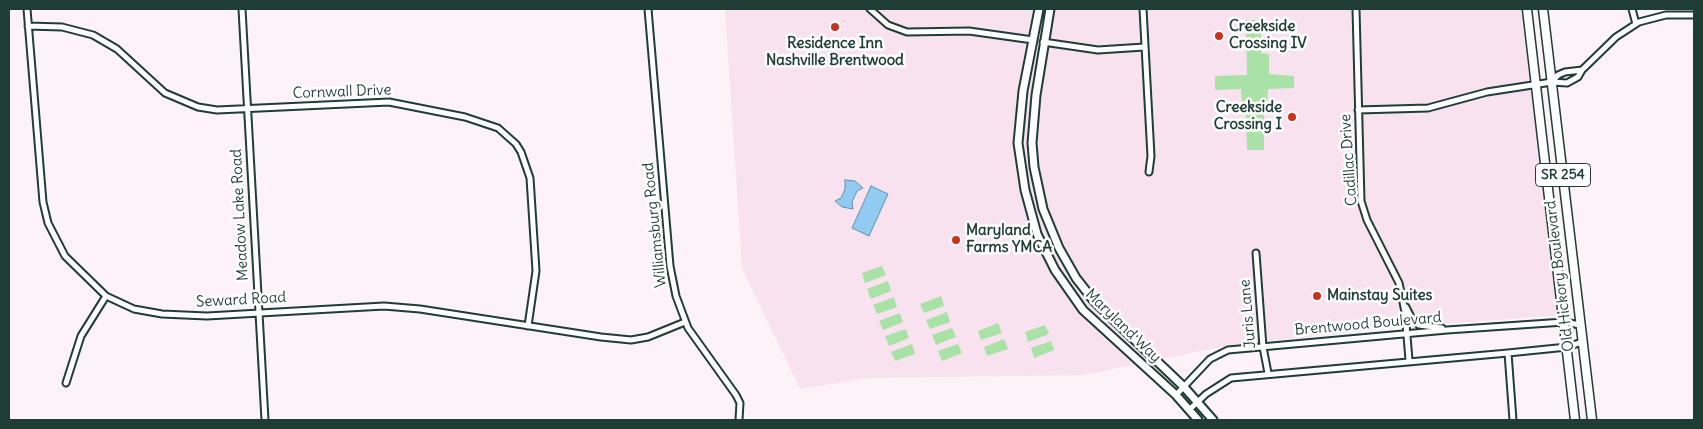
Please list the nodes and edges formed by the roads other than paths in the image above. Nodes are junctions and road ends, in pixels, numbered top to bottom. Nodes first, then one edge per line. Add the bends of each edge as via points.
1 (27, 9) edge
2 (242, 9) edge
3 (648, 9) edge
4 (870, 9) edge
5 (1039, 9) edge
6 (1050, 9) edge
7 (1143, 9) edge
8 (1356, 9) edge
9 (1527, 9) edge
10 (1543, 9) edge
11 (1632, 9) edge
12 (1694, 15) edge
13 (1636, 24) junction
14 (28, 26) junction
15 (1033, 40) junction
16 (1044, 42) junction
17 (1144, 47) junction
18 (1582, 70) junction
19 (1552, 82) junction
20 (1536, 86) junction
21 (248, 108) junction
22 (1358, 110) junction
23 (1018, 143) junction
24 (1032, 143) junction
25 (1149, 172) dead end
26 (1256, 253) dead end
27 (1068, 263) junction
28 (1055, 270) junction
29 (106, 296) junction
30 (1403, 302) junction
31 (1102, 309) junction
32 (257, 312) junction
33 (1092, 318) junction
34 (685, 322) junction
35 (1564, 322) junction
36 (1580, 325) junction
37 (528, 326) junction
38 (1447, 330) junction
39 (1407, 334) junction
40 (1582, 342) junction
41 (1263, 347) junction
42 (1567, 347) junction
43 (1508, 353) junction
44 (1409, 360) junction
45 (1268, 373) junction
46 (66, 383) dead end
47 (1184, 387) junction
48 (1176, 396) junction
49 (1198, 402) junction
50 (1189, 410) junction
51 (265, 420) edge
52 (739, 420) edge
53 (1198, 420) edge
54 (1213, 420) edge
55 (1513, 420) edge
56 (1576, 420) edge
57 (1592, 420) edge

1 - 14 street, Seward Road
2 - 21 street, Meadow Lake Road
3 - 34 street, Williamsburg Road via 670,266
4 - 15 street via 888,25 907,32 969,31
5 - 15 main road, Maryland Way
6 - 16 main road, Maryland Way
7 - 17 street
8 - 22 street, Cadillac Drive
9 - 20 main road, Old Hickory Boulevard / SR 254
10 - 19 main road, Old Hickory Boulevard / SR 254
11 - 13 street
12 - 13 street via 1666,15
13 - 18 street via 1616,37
14 - 21 street, Cornwall Drive via 62,27 93,35 117,50 165,94 184,102 217,110
14 - 29 street, Seward Road via 43,202 48,223 65,256
15 - 16 main road
15 - 23 main road, Maryland Way via 1023,91
16 - 17 street via 1098,50
16 - 24 main road, Maryland Way
17 - 25 street via 1151,156
18 - 19 street via 1558,75
18 - 19 street via 1574,81
19 - 20 street
19 - 36 main road, Old Hickory Boulevard / SR 254
20 - 22 street via 1486,92 1428,108
20 - 35 main road, Old Hickory Boulevard / SR 254
21 - 32 street, Meadow Lake Road
21 - 37 street, Cornwall Drive via 389,102 483,122 503,132 521,152 530,178 536,271
22 - 30 street, Cadillac Drive via 1363,206 1367,220 1396,274
23 - 24 main road
23 - 28 main road, Maryland Way via 1022,179 1032,218
24 - 27 main road, Maryland Way via 1043,209
26 - 41 street, Juris Lane
27 - 28 main road
27 - 31 main road, Maryland Way
28 - 33 main road, Maryland Way
29 - 32 street, Seward Road via 134,308 162,314 207,316
29 - 46 street via 81,336
30 - 38 street via 1418,325
30 - 39 street, Cadillac Drive
31 - 33 main road
31 - 47 main road, Maryland Way
32 - 37 street, Seward Road via 384,306
32 - 51 street, Meadow Lake Road
33 - 48 main road, Maryland Way
34 - 37 street, Seward Road via 648,337 630,340
34 - 52 street, Williamsburg Road via 736,395 740,403
35 - 36 street, Brentwood Boulevard
35 - 38 street, Brentwood Boulevard
35 - 42 main road, Old Hickory Boulevard / SR 254
36 - 40 main road, Old Hickory Boulevard / SR 254
38 - 39 street, Brentwood Boulevard
39 - 41 street, Brentwood Boulevard
39 - 44 street, Cadillac Drive
40 - 42 street
40 - 57 main road, Old Hickory Boulevard / SR 254
41 - 45 street, Juris Lane
41 - 47 street, Brentwood Boulevard via 1228,350 1210,360
42 - 43 street
42 - 56 main road, Old Hickory Boulevard / SR 254
43 - 44 street
43 - 55 street
44 - 45 street
45 - 49 street via 1231,378
47 - 48 street, Brentwood Boulevard
47 - 49 main road, Maryland Way
48 - 50 main road, Maryland Way
49 - 50 street
49 - 54 main road, Maryland Way
50 - 53 main road, Maryland Way

